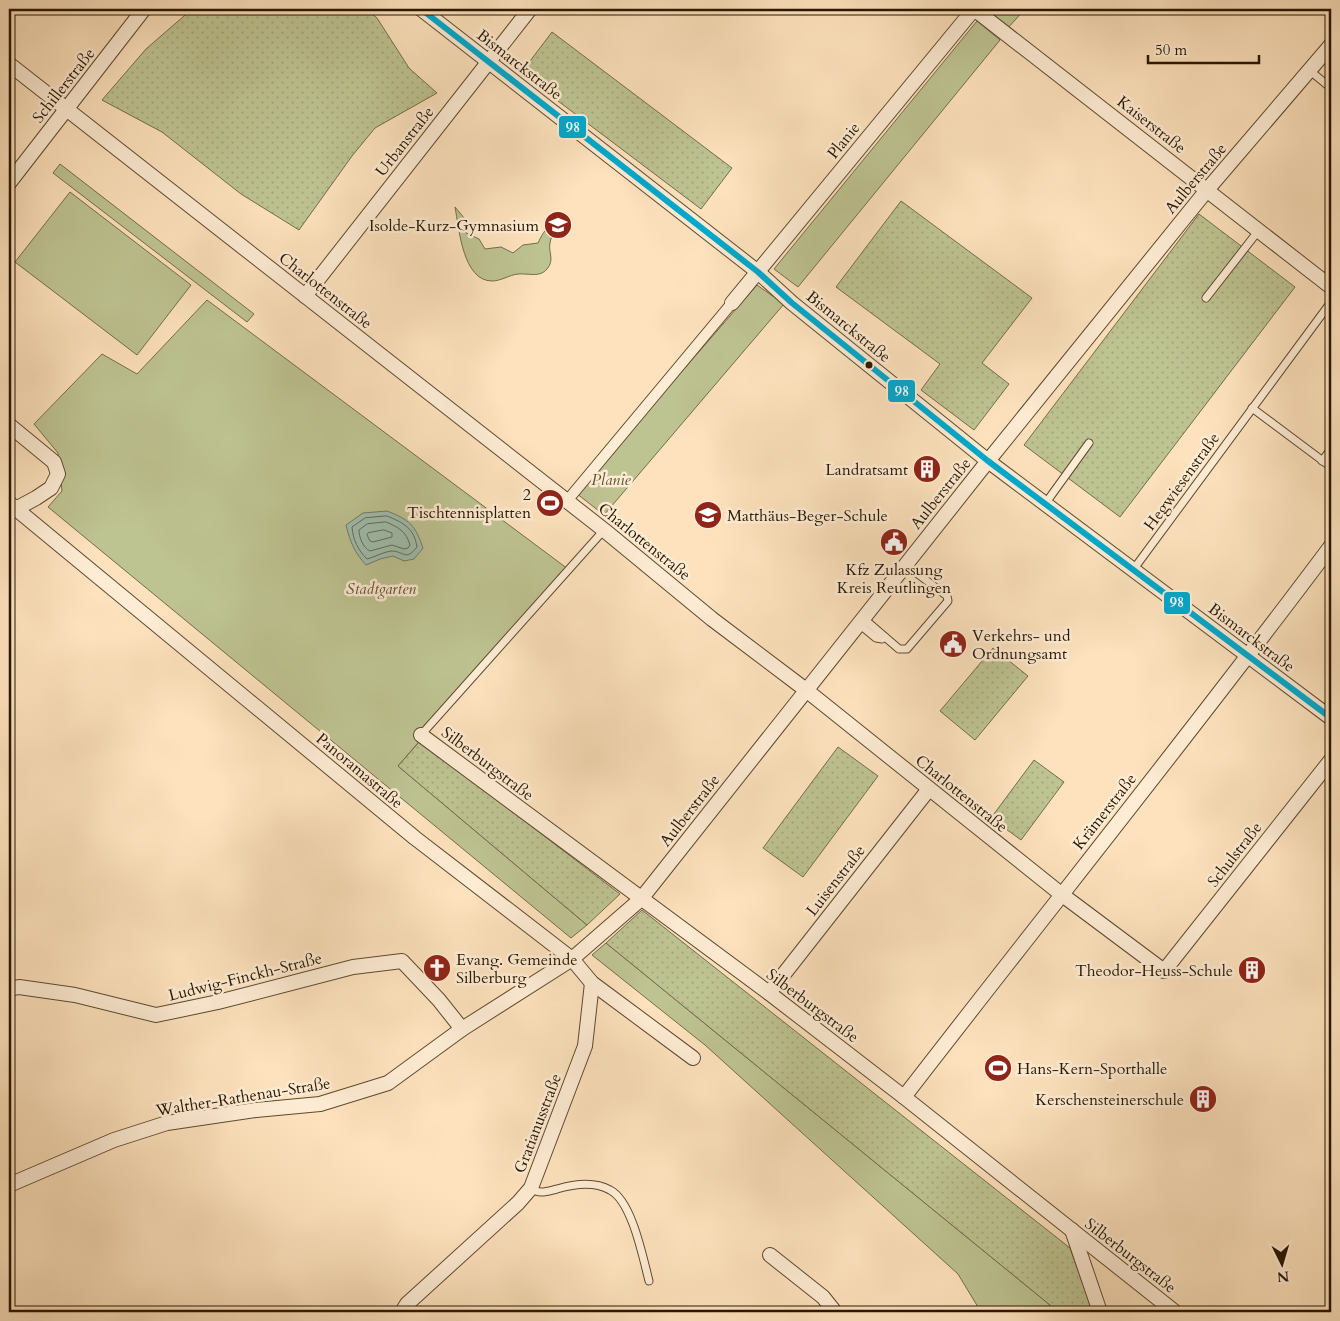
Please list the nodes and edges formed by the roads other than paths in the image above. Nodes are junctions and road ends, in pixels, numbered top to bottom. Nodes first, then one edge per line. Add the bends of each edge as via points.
1 (144, 9) edge
2 (421, 9) edge
3 (530, 9) edge
4 (974, 9) edge
5 (1331, 45) edge
6 (489, 62) junction
7 (9, 64) edge
8 (1309, 70) junction
9 (1331, 88) edge
10 (66, 109) junction
11 (9, 183) edge
12 (1207, 190) junction
13 (1259, 230) junction
14 (758, 272) junction
15 (1329, 281) edge
16 (305, 296) junction
17 (1206, 298) dead end
18 (1331, 302) edge
19 (732, 303) joint
20 (1252, 408) junction
21 (9, 425) edge
22 (1090, 443) dead end
23 (1331, 449) edge
24 (988, 461) junction
25 (1322, 461) junction
26 (1331, 467) edge
27 (566, 502) junction
28 (1045, 504) junction
29 (11, 508) edge
30 (604, 530) junction
31 (1331, 546) edge
32 (906, 565) junction
33 (1133, 570) junction
34 (861, 621) junction
35 (1248, 657) junction
36 (806, 690) junction
37 (1331, 718) edge
38 (421, 735) joint
39 (1331, 760) edge
40 (929, 789) junction
41 (1061, 894) junction
42 (641, 899) junction
43 (572, 960) junction
44 (1164, 971) joint
45 (592, 983) junction
46 (9, 989) edge
47 (769, 993) junction
48 (462, 1029) junction
49 (693, 1058) dead end
50 (904, 1097) junction
51 (9, 1185) edge
52 (531, 1188) junction
53 (1071, 1230) junction
54 (770, 1255) dead end
55 (649, 1281) dead end
56 (402, 1312) edge
57 (835, 1312) edge
58 (1100, 1312) edge
59 (1175, 1312) edge

1 - 10 street, Schillerstraße
2 - 6 street, Bismarckstraße
3 - 6 street, Urbanstraße
4 - 12 street, Kaiserstraße
4 - 14 street, Planie
5 - 8 street, Aulberstraße
6 - 14 street, Bismarckstraße
6 - 16 street, Urbanstraße
7 - 10 street, Charlottenstraße
8 - 9 lane
8 - 12 street, Aulberstraße
10 - 11 street, Schillerstraße
10 - 16 street, Charlottenstraße
12 - 13 street, Kaiserstraße
12 - 24 street, Aulberstraße
13 - 15 street, Kaiserstraße
13 - 17 lane
14 - 19 street, Planie
14 - 24 street, Bismarckstraße
16 - 27 street, Charlottenstraße
18 - 20 lane, Hegwiesenstraße
19 - 27 street, Planie
20 - 25 lane
20 - 33 lane, Hegwiesenstraße
21 - 29 street via 54,462 58,474 50,488 36,498
22 - 28 lane
23 - 25 lane
24 - 28 street, Bismarckstraße
24 - 32 street, Aulberstraße
25 - 26 lane
27 - 30 street, Charlottenstraße
28 - 33 street, Bismarckstraße
29 - 43 street, Panoramastraße via 415,838
30 - 36 street, Charlottenstraße via 712,619
30 - 38 lane
31 - 35 street, Krämerstraße
32 - 34 street, Aulberstraße
32 - 34 lane via 947,596 948,601 903,650
33 - 35 street, Bismarckstraße
34 - 36 street, Aulberstraße
35 - 37 street, Bismarckstraße
35 - 41 street, Krämerstraße
36 - 40 street, Charlottenstraße
36 - 42 street, Aulberstraße
38 - 42 street, Silberburgstraße
39 - 44 street, Schulstraße
40 - 41 street, Charlottenstraße
40 - 47 street, Luisenstraße
41 - 44 street, Charlottenstraße
41 - 50 street, Krämerstraße
42 - 43 street, Walther-Rathenau-Straße
42 - 47 street, Silberburgstraße
43 - 45 street, Panoramastraße
43 - 48 street, Walther-Rathenau-Straße
45 - 49 street, Panoramastraße
45 - 52 street, Gratianusstraße via 585,1046
46 - 48 street, Ludwig-Finckh-Straße via 19,987 75,995 156,1015 352,967 402,961
47 - 50 street, Silberburgstraße
48 - 51 street, Walther-Rathenau-Straße via 388,1082 320,1104 167,1123 114,1140
50 - 53 street, Silberburgstraße
52 - 55 lane via 542,1192 572,1185 597,1185 611,1190 620,1198 629,1215
52 - 56 street, Gratianusstraße
53 - 58 street
53 - 59 street, Silberburgstraße
54 - 57 street via 823,1297

